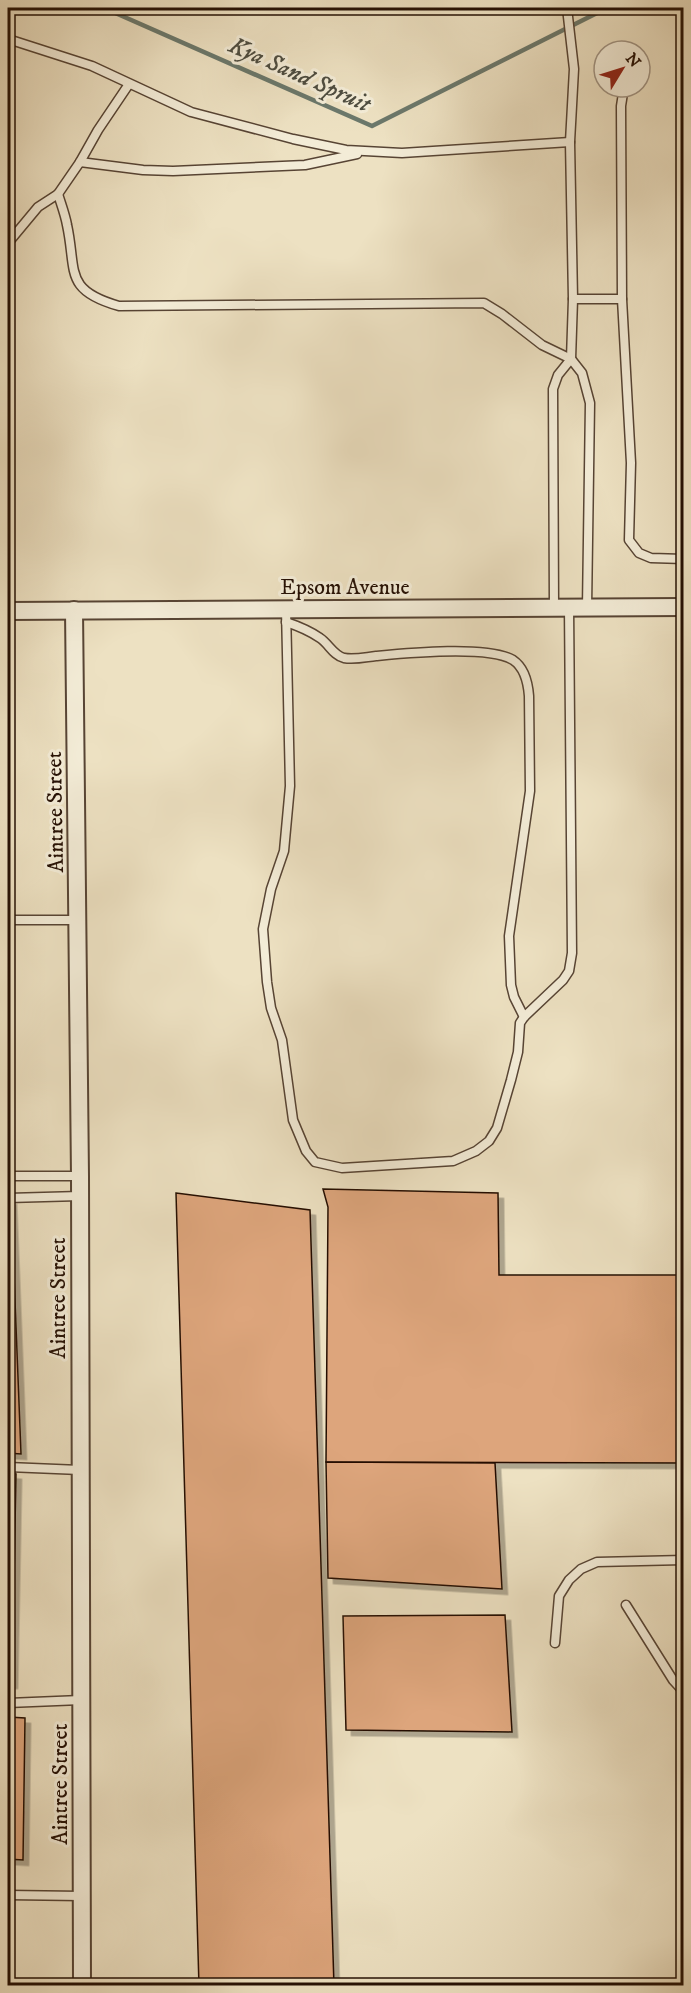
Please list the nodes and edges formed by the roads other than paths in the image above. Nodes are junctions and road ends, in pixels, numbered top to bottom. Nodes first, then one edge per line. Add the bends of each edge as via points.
1 (567, 8) edge
2 (8, 39) edge
3 (129, 84) junction
4 (622, 99) edge
5 (570, 142) junction
6 (369, 151) junction
7 (80, 162) junction
8 (58, 194) junction
9 (8, 243) edge
10 (573, 299) junction
11 (622, 299) junction
12 (571, 358) junction
13 (684, 559) edge
14 (561, 607) junction
15 (684, 607) edge
16 (587, 608) junction
17 (74, 610) junction
18 (8, 611) edge
19 (286, 616) junction
20 (8, 920) edge
21 (77, 920) junction
22 (524, 1017) junction
23 (8, 1176) edge
24 (80, 1176) junction
25 (80, 1196) junction
26 (8, 1198) edge
27 (8, 1467) edge
28 (80, 1470) junction
29 (684, 1560) edge
30 (626, 1605) dead end
31 (555, 1643) dead end
32 (684, 1692) edge
33 (81, 1700) junction
34 (8, 1703) edge
35 (8, 1895) edge
36 (81, 1896) junction
37 (82, 1986) edge

1 - 5 lane via 574,69
2 - 3 lane via 92,66
3 - 6 lane via 191,112 293,139
3 - 7 lane
4 - 11 lane
5 - 6 lane via 402,153
5 - 10 lane
6 - 7 lane via 305,165 185,170 143,170
7 - 8 lane
8 - 9 lane via 38,207
8 - 12 lane via 73,271 91,296 103,301 119,306 484,303 542,345
10 - 11 lane
10 - 12 lane
11 - 13 lane via 631,463 629,540 639,553 651,558
12 - 14 lane via 553,389
12 - 16 lane via 582,372 590,403
14 - 16 street, Epsom Avenue
14 - 19 street, Epsom Avenue
14 - 22 lane via 572,953 563,980
15 - 16 street, Epsom Avenue
17 - 18 street, Epsom Avenue
17 - 19 street, Epsom Avenue
17 - 21 street, Aintree Street
19 - 22 lane via 342,657 479,651 512,660 525,675 529,696 530,790 509,936 511,984
19 - 22 lane via 290,786 284,851 263,929 271,1008 282,1040 293,1120 306,1151 315,1162 342,1168 453,1161 476,1151 497,1128 512,1080
20 - 21 lane
21 - 24 street, Aintree Street
23 - 24 lane
24 - 25 street, Aintree Street
25 - 26 lane
25 - 28 street, Aintree Street
27 - 28 lane
28 - 33 street, Aintree Street
29 - 31 lane via 597,1562 581,1569 559,1596
30 - 32 lane
33 - 34 lane
33 - 36 street, Aintree Street
35 - 36 lane
36 - 37 street, Aintree Street

